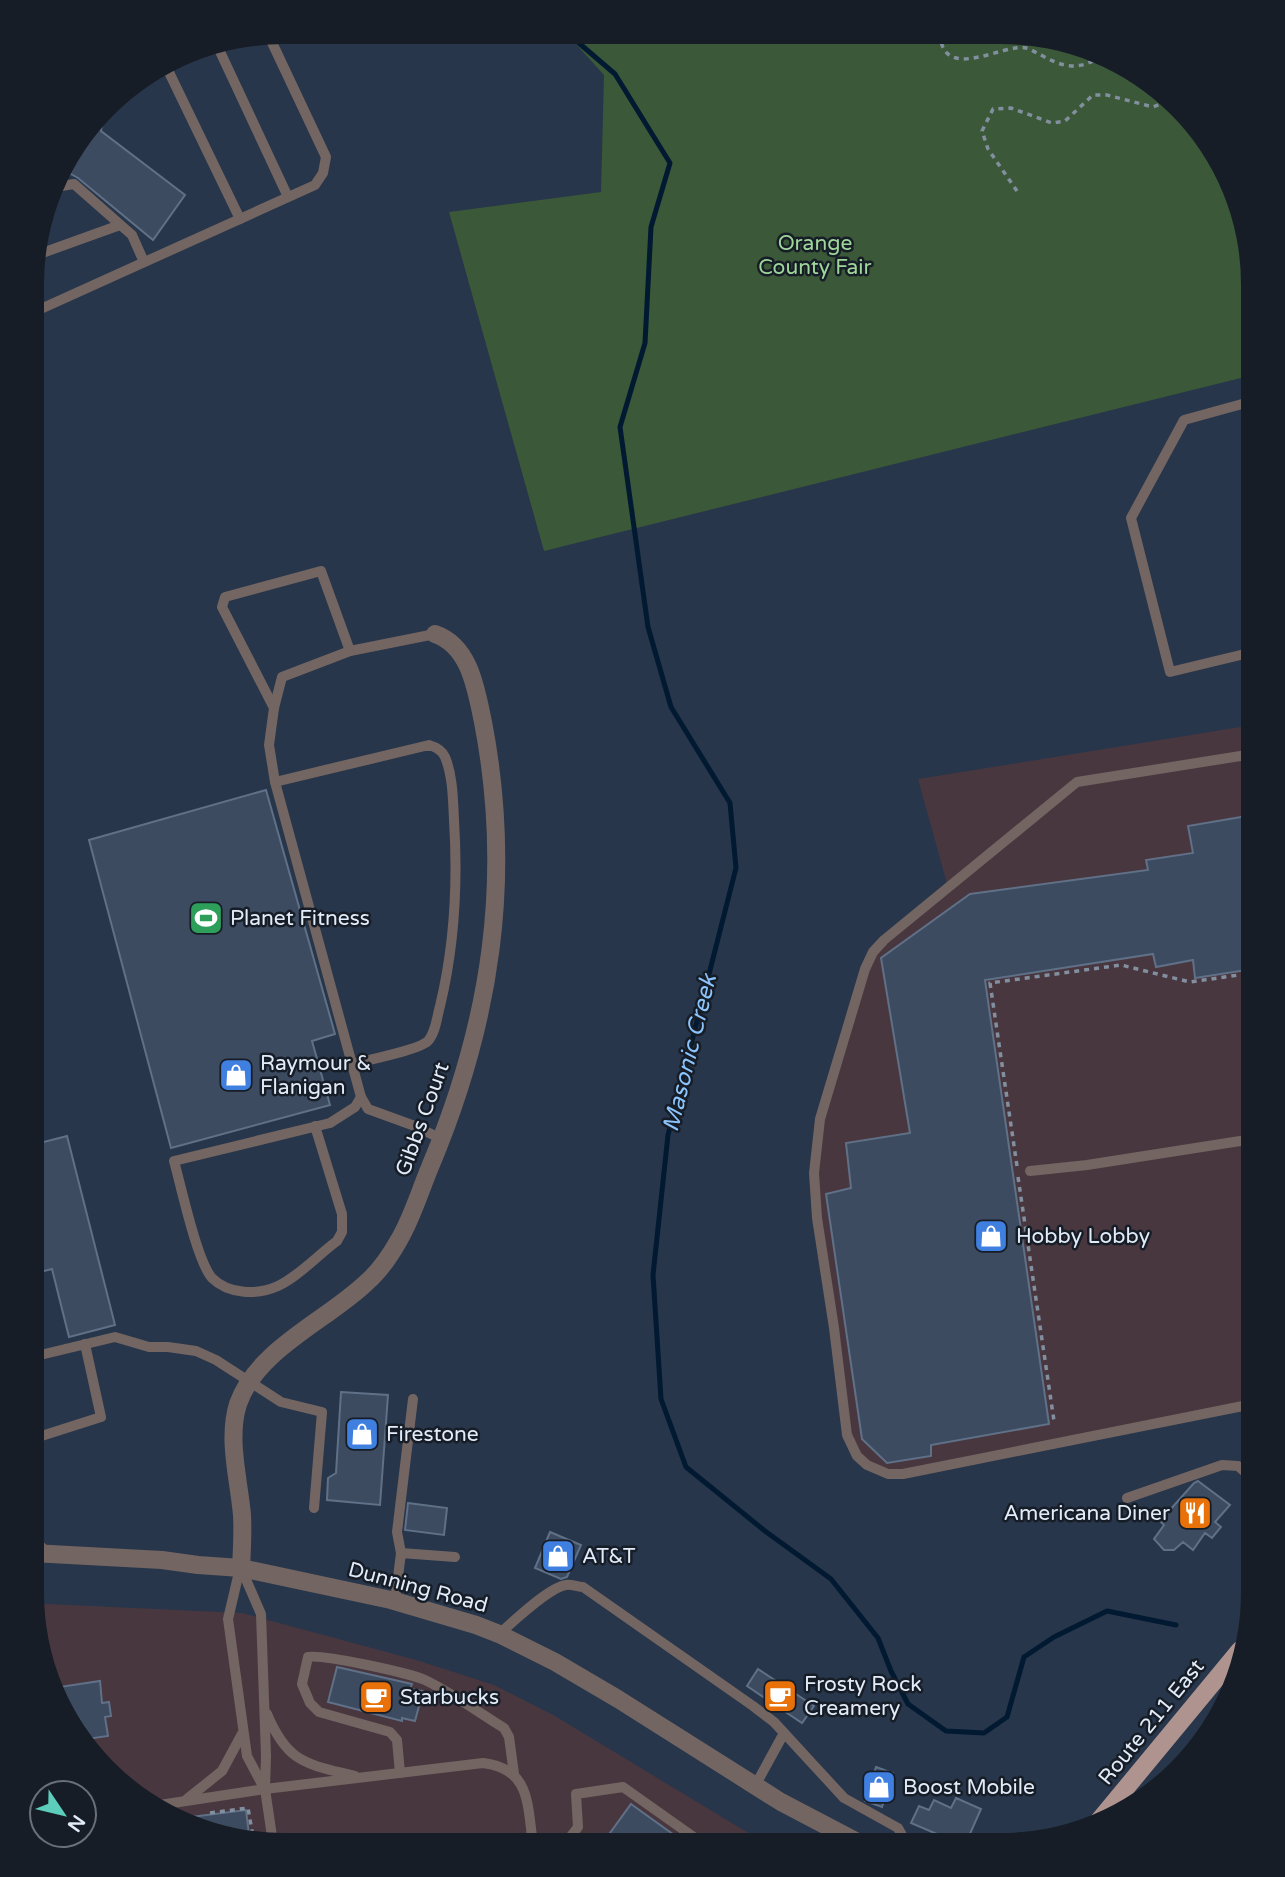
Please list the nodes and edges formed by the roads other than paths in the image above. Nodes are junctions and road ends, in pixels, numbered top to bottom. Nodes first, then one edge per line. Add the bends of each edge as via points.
1 (273, 45) edge
2 (220, 52) edge
3 (169, 73) edge
4 (65, 185) edge
5 (288, 197) junction
6 (240, 219) junction
7 (120, 225) junction
8 (46, 252) edge
9 (144, 262) junction
10 (44, 307) edge
11 (1241, 405) edge
12 (435, 634) joint
13 (351, 651) junction
14 (1241, 655) edge
15 (274, 708) junction
16 (1241, 756) edge
17 (275, 782) junction
18 (352, 1064) junction
19 (361, 1097) junction
20 (316, 1126) junction
21 (442, 1139) junction
22 (1241, 1141) edge
23 (1030, 1171) dead end
24 (85, 1344) junction
25 (44, 1354) edge
26 (251, 1382) junction
27 (413, 1399) dead end
28 (320, 1400) dead end
29 (1241, 1406) edge
30 (322, 1412) junction
31 (44, 1435) edge
32 (1241, 1469) edge
33 (1128, 1498) dead end
34 (314, 1508) dead end
35 (44, 1553) edge
36 (401, 1553) junction
37 (455, 1557) dead end
38 (240, 1567) junction
39 (395, 1601) junction
40 (499, 1634) junction
41 (1232, 1660) edge
42 (264, 1706) junction
43 (784, 1733) junction
44 (242, 1734) junction
45 (400, 1773) junction
46 (514, 1773) junction
47 (362, 1778) junction
48 (755, 1786) junction
49 (265, 1789) junction
50 (184, 1801) junction
51 (169, 1804) edge
52 (1109, 1808) edge
53 (271, 1832) edge
54 (531, 1833) edge
55 (573, 1833) edge
56 (688, 1833) edge
57 (841, 1833) edge
58 (901, 1833) edge

1 - 5 lane via 326,157 324,173 315,185
2 - 5 lane
3 - 6 lane
4 - 7 lane via 74,184
5 - 6 lane
6 - 9 lane
7 - 8 lane
7 - 9 lane via 132,235
9 - 10 lane
11 - 14 lane via 1184,420 1130,518 1170,672
12 - 13 lane
12 - 21 street, Gibbs Court via 454,644 473,678 488,749 496,831 489,967 464,1079
13 - 15 lane via 282,677
13 - 15 lane via 321,572 225,597 222,607
15 - 17 lane via 269,745
16 - 29 lane via 1077,782 884,940 865,969 820,1119 814,1173 847,1435 858,1456 877,1470 903,1474
17 - 18 lane
17 - 18 lane via 429,745 445,756 453,797 455,922 434,1029 418,1047
18 - 19 lane
19 - 20 lane via 355,1107
19 - 21 lane via 368,1110
20 - 20 lane via 174,1161 202,1259 212,1277 224,1286 244,1293 276,1287 337,1241 342,1214
21 - 26 street, Gibbs Court via 383,1266 262,1365
22 - 23 lane
24 - 25 lane
24 - 26 lane via 115,1337 149,1347 196,1351
24 - 31 lane via 102,1417
26 - 30 lane via 281,1402
26 - 38 street, Gibbs Court via 239,1402 235,1421 242,1517
27 - 36 lane via 397,1532
28 - 30 lane
30 - 34 lane
32 - 33 lane via 1222,1465
35 - 38 street, Dunning Road
36 - 37 lane
36 - 39 lane
38 - 39 street, Dunning Road
38 - 42 lane via 261,1614
38 - 44 lane via 228,1619
39 - 40 street, Dunning Road
40 - 43 lane via 551,1592 566,1585 583,1587 753,1706
40 - 48 street, Dunning Road via 618,1699
41 - 52 main road, Route 211 East
42 - 47 lane via 282,1744 300,1760
42 - 49 lane
43 - 48 lane
43 - 58 lane via 844,1798
44 - 49 lane via 247,1756
44 - 50 lane via 222,1771
45 - 46 lane via 483,1763
45 - 46 lane via 397,1741 390,1732 318,1712 310,1703 302,1685 308,1657 317,1655 424,1679 504,1728
45 - 47 lane
46 - 54 lane via 524,1789
47 - 49 lane
48 - 57 street, Dunning Road
49 - 50 lane
49 - 53 lane
50 - 51 lane
55 - 56 lane via 578,1827 576,1794 623,1787

